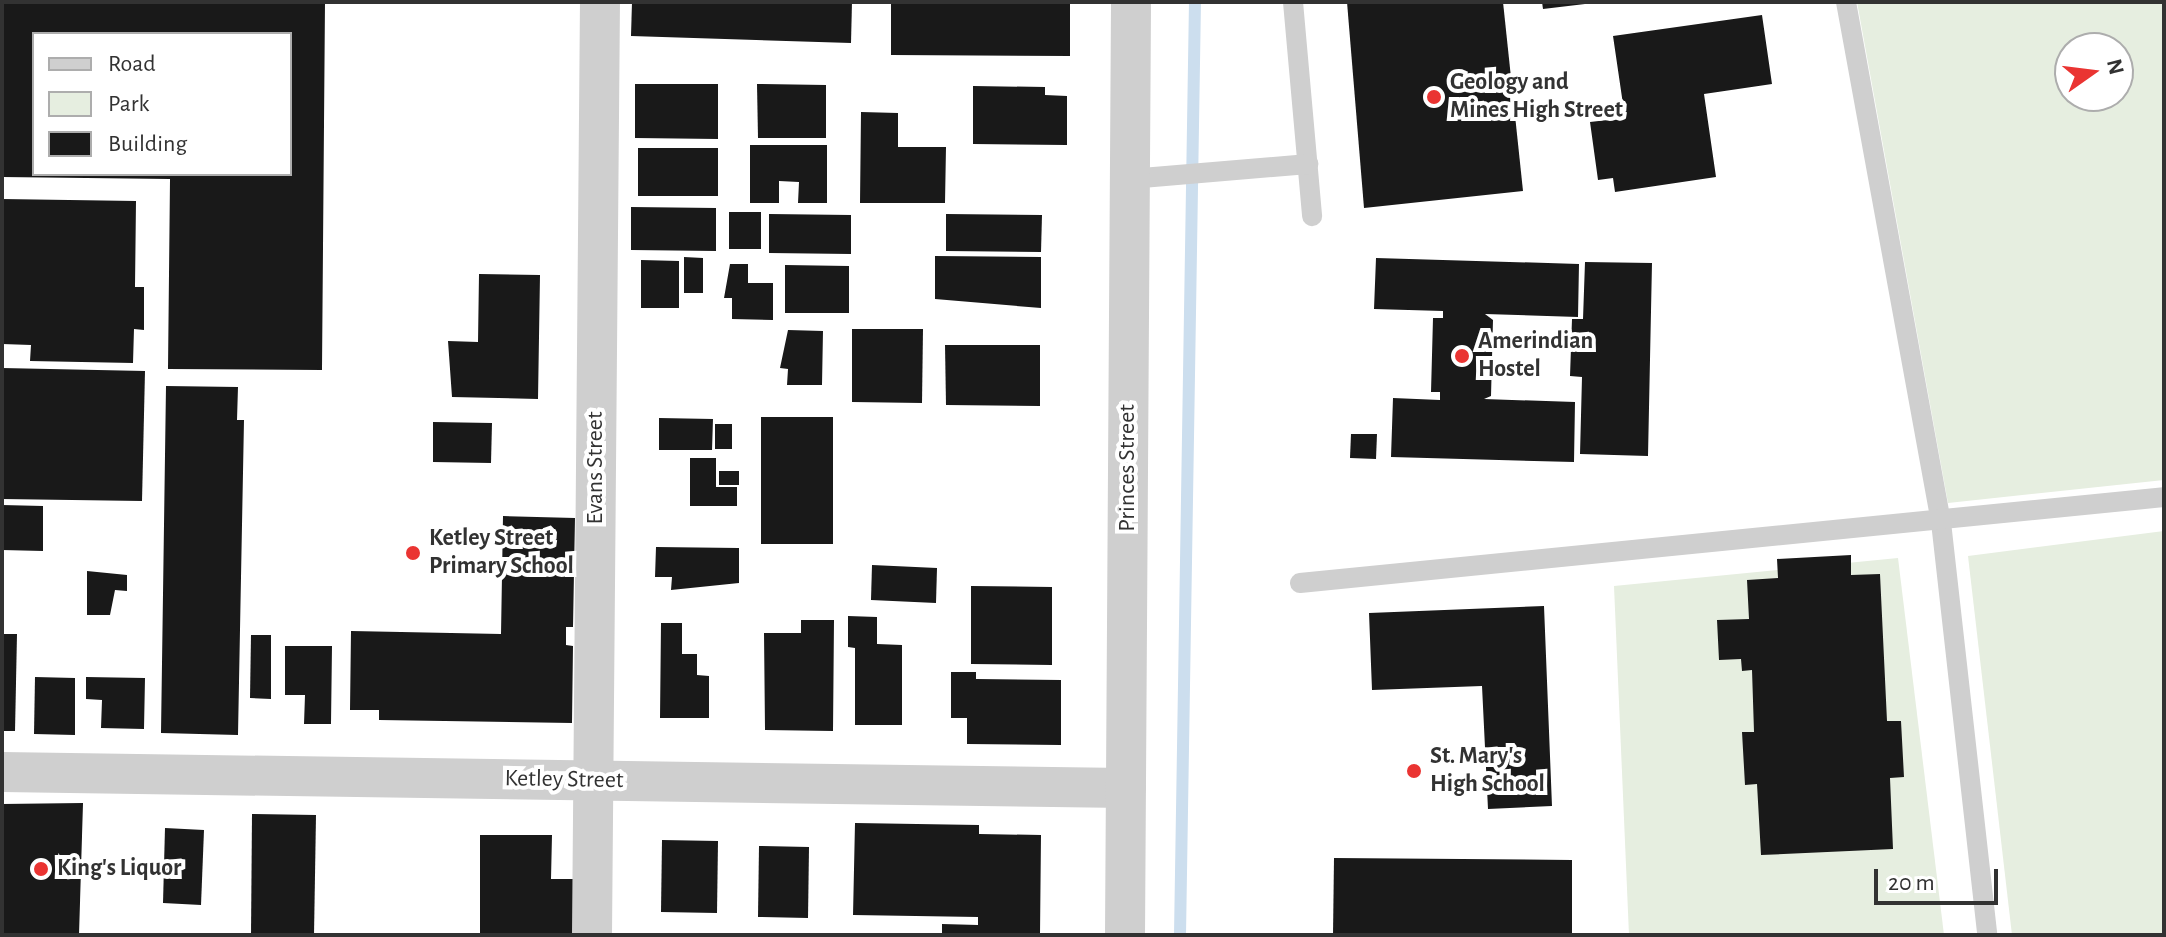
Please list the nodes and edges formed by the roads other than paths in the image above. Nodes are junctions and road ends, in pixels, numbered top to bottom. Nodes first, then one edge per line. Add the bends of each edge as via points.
1 (600, 2) edge
2 (1131, 2) edge
3 (1293, 2) edge
4 (1846, 2) edge
5 (1308, 164) junction
6 (1130, 179) junction
7 (1312, 216) dead end
8 (2164, 497) edge
9 (1941, 522) junction
10 (1300, 583) dead end
11 (2, 772) edge
12 (593, 781) junction
13 (1126, 788) junction
14 (592, 935) edge
15 (1125, 935) edge
16 (1987, 935) edge

1 - 12 street, Evans Street
2 - 6 street, Princes Street
3 - 5 lane
4 - 9 lane
5 - 6 lane
5 - 7 lane
6 - 13 street, Princes Street
8 - 9 lane
9 - 10 lane
9 - 16 lane
11 - 12 street, Ketley Street
12 - 13 street, Ketley Street
12 - 14 street, Evans Street
13 - 15 street, Princes Street

